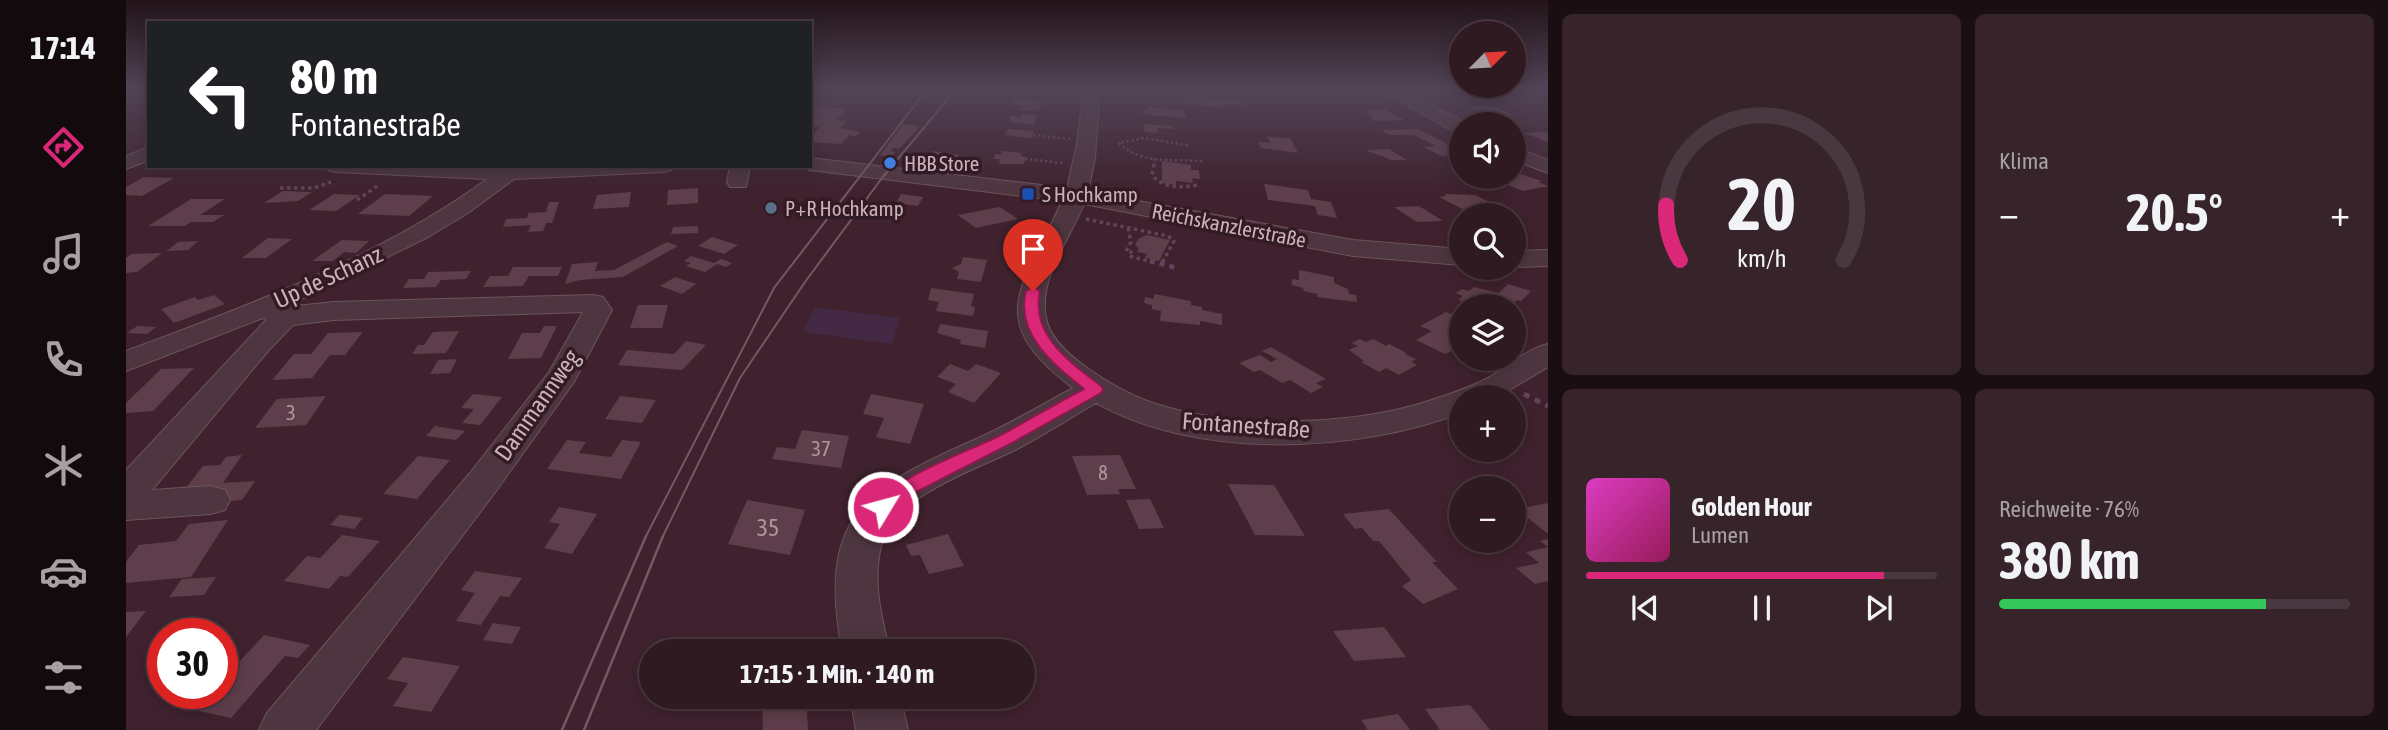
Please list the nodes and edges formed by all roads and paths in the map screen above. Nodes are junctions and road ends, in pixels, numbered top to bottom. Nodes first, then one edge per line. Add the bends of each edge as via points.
1 (1089, 122) edge
2 (1033, 135) dead end
3 (1074, 139) dead end
4 (126, 143) edge
5 (1188, 145) dead end
6 (147, 146) edge
7 (147, 154) edge
8 (1155, 158) junction
9 (1526, 158) edge
10 (1025, 159) dead end
11 (1204, 161) dead end
12 (126, 163) edge
13 (820, 164) edge
14 (1069, 164) dead end
15 (1548, 167) edge
16 (588, 168) edge
17 (512, 170) edge
18 (336, 172) edge
19 (385, 181) dead end
20 (1200, 185) dead end
21 (279, 188) dead end
22 (357, 201) dead end
23 (1078, 207) junction
24 (1128, 228) junction
25 (1449, 256) edge
26 (1526, 258) edge
27 (1548, 258) edge
28 (1162, 264) junction
29 (1177, 268) dead end
30 (274, 313) junction
31 (1548, 353) edge
32 (126, 362) edge
33 (1497, 385) edge
34 (1095, 389) junction
35 (1526, 395) edge
36 (1449, 405) edge
37 (1548, 406) edge
38 (126, 495) edge
39 (211, 500) dead end
40 (126, 506) edge
41 (864, 639) edge
42 (878, 709) edge
43 (285, 730) edge
44 (882, 730) edge

1 - 23 street, Fontanestraße
2 - 3 path
4 - 6 street
5 - 8 path via 1142,139 1119,143
7 - 12 street
8 - 11 path
8 - 20 path via 1152,175 1159,183
9 - 15 street
10 - 14 path
13 - 23 street, Reichskanzlerstraße
16 - 17 street
17 - 18 street
17 - 30 street, Up de Schanz via 455,211
18 - 21 path via 314,188
19 - 22 path
23 - 24 path
23 - 25 street, Reichskanzlerstraße via 1321,244
23 - 34 street, Fontanestraße via 1033,291 1031,319 1049,351
24 - 28 path via 1129,256
24 - 28 path via 1174,241
26 - 27 street
28 - 29 path
30 - 32 street, Up de Schanz
30 - 38 street via 258,344
30 - 43 street, Dammannweg via 593,303 598,310 563,375
31 - 33 street
34 - 36 street, Fontanestraße via 1174,421 1246,429 1376,425
34 - 41 street via 907,488 883,507 863,539 856,571
35 - 37 path
39 - 40 street
42 - 44 street

